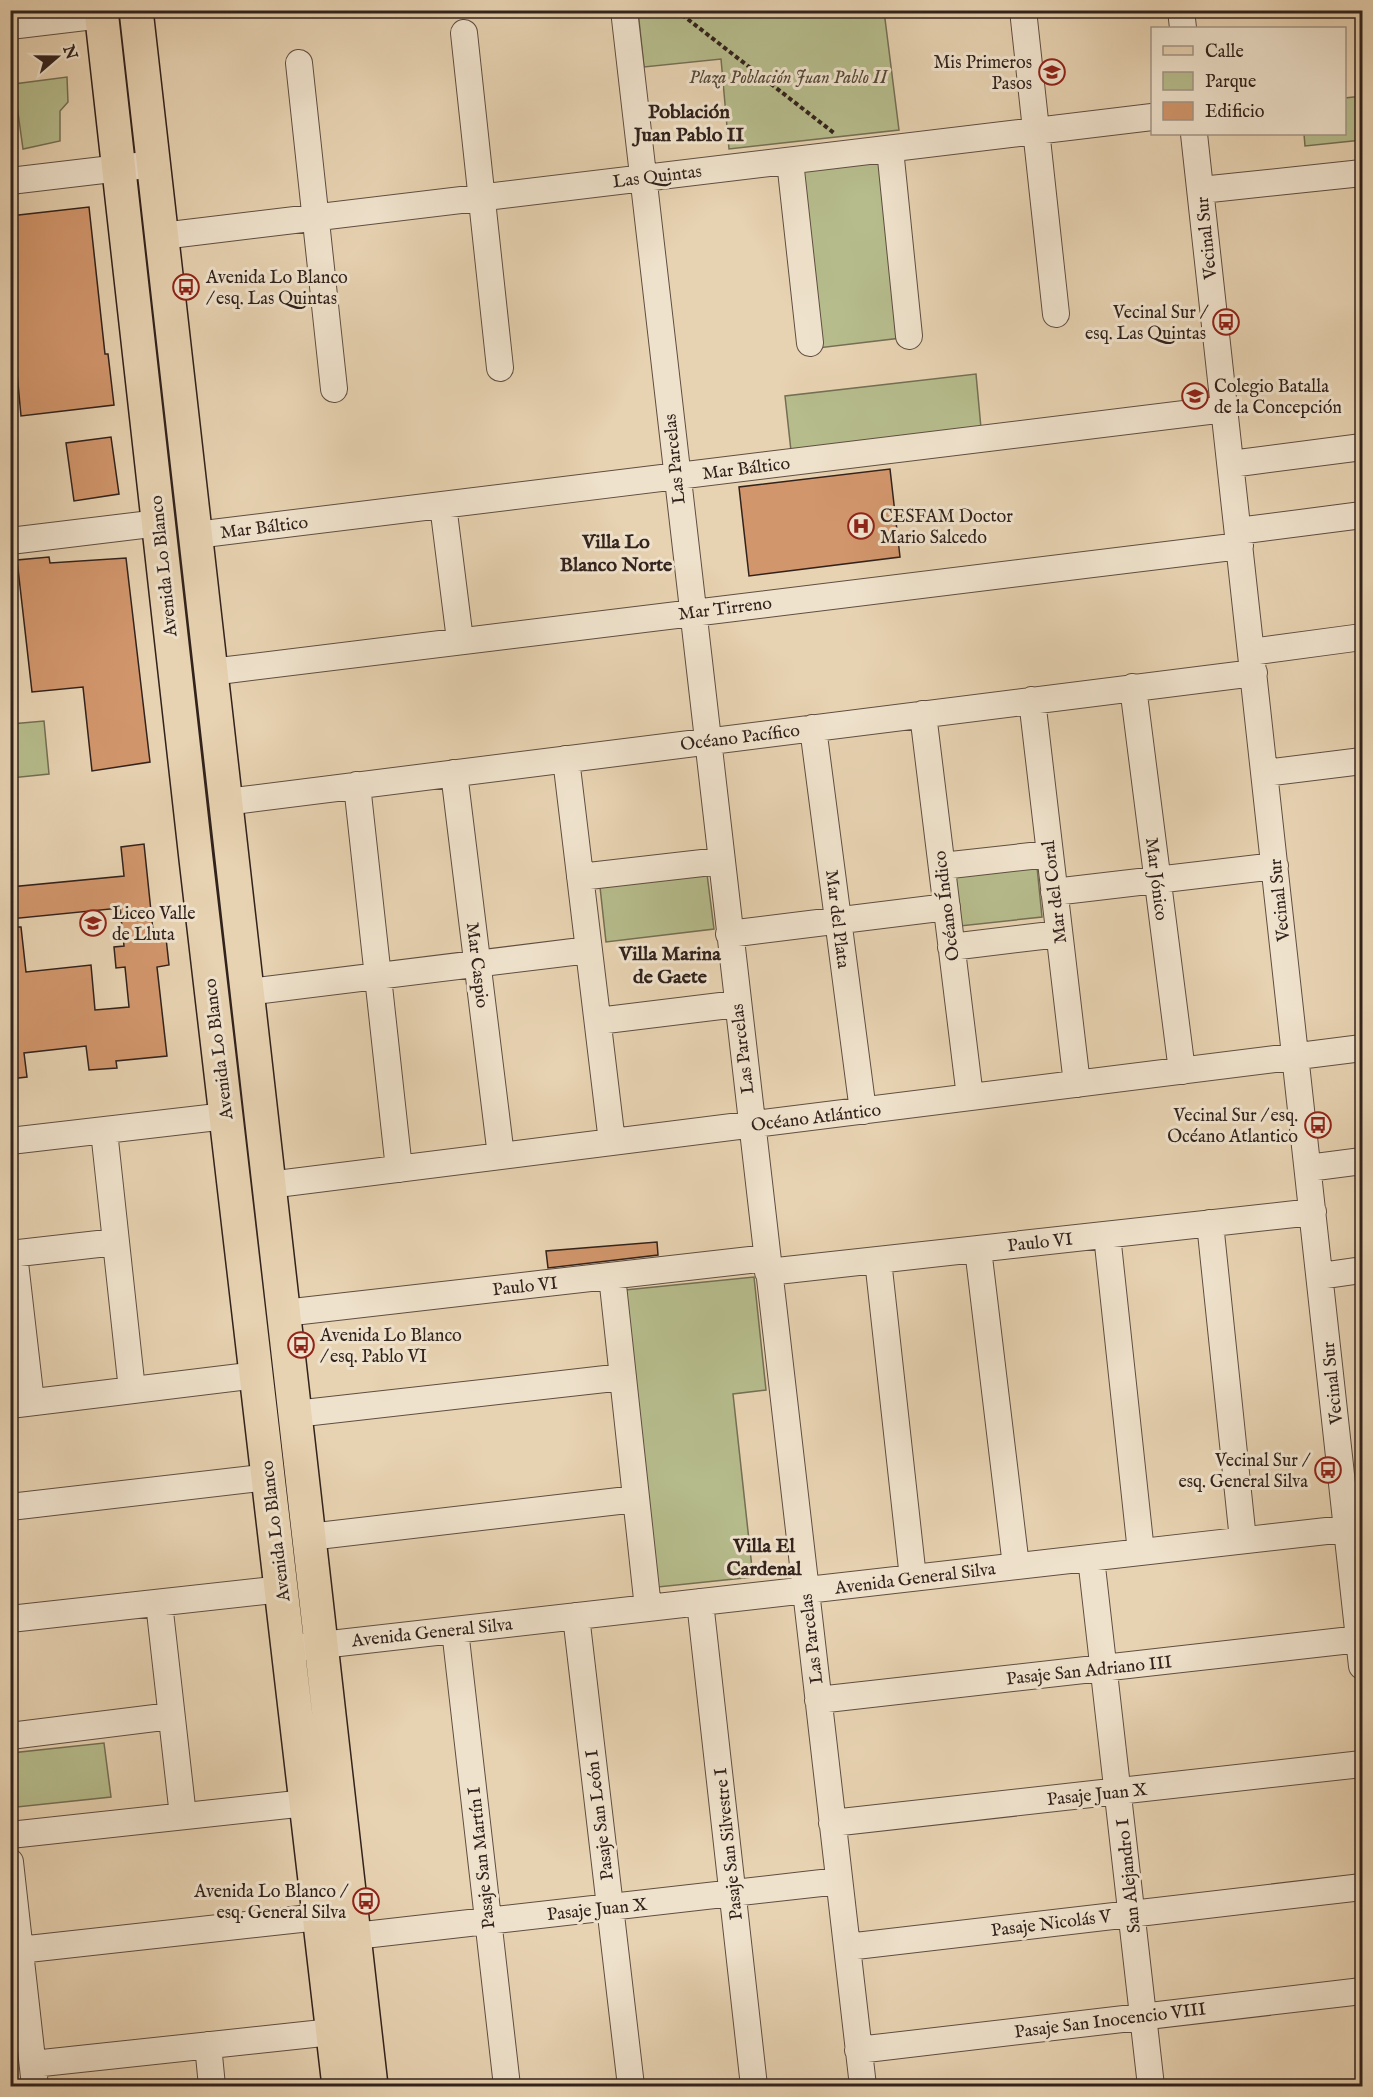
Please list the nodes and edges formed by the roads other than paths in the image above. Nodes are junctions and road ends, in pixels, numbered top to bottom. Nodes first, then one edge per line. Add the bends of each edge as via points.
1 (136, 10) edge
2 (624, 10) edge
3 (1023, 10) edge
4 (1181, 10) edge
5 (102, 13) edge
6 (10, 26) edge
7 (1183, 27) edge
8 (464, 33) dead end
9 (299, 63) dead end
10 (1151, 117) edge
11 (1036, 131) junction
12 (1194, 135) edge
13 (890, 149) junction
14 (790, 161) junction
15 (154, 164) junction
16 (118, 167) junction
17 (1362, 173) edge
18 (643, 178) junction
19 (10, 181) edge
20 (1201, 190) junction
21 (481, 198) junction
22 (315, 217) junction
23 (162, 236) junction
24 (1056, 314) dead end
25 (909, 336) dead end
26 (810, 343) dead end
27 (500, 368) dead end
28 (334, 389) dead end
29 (1225, 409) junction
30 (1362, 447) edge
31 (1231, 464) junction
32 (676, 476) junction
33 (442, 505) junction
34 (1362, 515) edge
35 (159, 523) junction
36 (196, 535) junction
37 (1239, 539) junction
38 (10, 541) edge
39 (692, 612) junction
40 (1362, 638) edge
41 (460, 640) junction
42 (1253, 662) junction
43 (211, 672) junction
44 (1133, 687) junction
45 (1032, 700) junction
46 (923, 714) junction
47 (813, 728) junction
48 (706, 741) junction
49 (566, 759) junction
50 (1362, 760) edge
51 (454, 773) junction
52 (1265, 773) junction
53 (357, 785) junction
54 (226, 802) junction
55 (1049, 854) junction
56 (232, 855) junction
57 (196, 860) junction
58 (720, 861) junction
59 (942, 866) junction
60 (1275, 866) junction
61 (580, 877) junction
62 (1158, 880) junction
63 (1054, 892) junction
64 (947, 907) junction
65 (838, 920) junction
66 (729, 934) junction
67 (1059, 934) junction
68 (951, 946) junction
69 (589, 950) junction
70 (478, 964) junction
71 (378, 976) junction
72 (248, 992) junction
73 (737, 1004) junction
74 (598, 1021) junction
75 (1362, 1048) edge
76 (1296, 1056) junction
77 (1182, 1071) junction
78 (1077, 1084) junction
79 (970, 1097) junction
80 (863, 1111) junction
81 (226, 1116) junction
82 (751, 1125) junction
83 (104, 1131) junction
84 (10, 1141) edge
85 (612, 1142) junction
86 (501, 1156) junction
87 (1362, 1161) edge
88 (1308, 1168) junction
89 (399, 1169) junction
90 (269, 1185) junction
91 (1313, 1212) junction
92 (1210, 1223) junction
93 (1107, 1235) junction
94 (116, 1242) junction
95 (978, 1249) junction
96 (12, 1254) edge
97 (878, 1260) junction
98 (767, 1265) junction
99 (1362, 1270) edge
100 (612, 1276) junction
101 (1320, 1276) junction
102 (284, 1313) junction
103 (256, 1375) junction
104 (623, 1377) junction
105 (132, 1390) junction
106 (21, 1403) edge
107 (296, 1414) junction
108 (269, 1477) junction
109 (636, 1499) junction
110 (10, 1507) edge
111 (1355, 1528) edge
112 (309, 1537) junction
113 (1243, 1540) junction
114 (1141, 1552) junction
115 (1092, 1558) junction
116 (1016, 1566) junction
117 (913, 1578) junction
118 (282, 1589) junction
119 (805, 1590) junction
120 (700, 1602) junction
121 (159, 1603) junction
122 (648, 1608) junction
123 (576, 1616) junction
124 (10, 1619) edge
125 (455, 1630) junction
126 (1360, 1639) junction
127 (321, 1645) junction
128 (289, 1648) junction
129 (1362, 1666) edge
130 (1104, 1668) junction
131 (818, 1700) junction
132 (171, 1716) junction
133 (10, 1736) edge
134 (1362, 1764) edge
135 (1118, 1791) junction
136 (306, 1803) junction
137 (183, 1816) junction
138 (832, 1823) junction
139 (10, 1835) edge
140 (10, 1862) edge
141 (839, 1881) junction
142 (1362, 1887) edge
143 (733, 1893) junction
144 (609, 1907) junction
145 (1132, 1913) junction
146 (319, 1917) junction
147 (488, 1921) junction
148 (355, 1936) junction
149 (847, 1947) junction
150 (15, 1951) edge
151 (1362, 1991) edge
152 (1143, 2017) junction
153 (332, 2032) junction
154 (208, 2045) junction
155 (858, 2050) junction
156 (34, 2075) edge
157 (212, 2086) edge
158 (339, 2086) edge
159 (372, 2086) edge
160 (507, 2086) edge
161 (631, 2086) edge
162 (754, 2086) edge
163 (863, 2086) edge
164 (1151, 2086) edge

1 - 15 main road, Avenida Lo Blanco
2 - 18 street, Las Parcelas
3 - 11 street
4 - 7 street
5 - 6 street
5 - 16 main road, Avenida Lo Blanco
8 - 21 street
9 - 22 street
10 - 11 street, Las Quintas
11 - 13 street, Las Quintas
11 - 24 street
12 - 20 street, Vecinal Sur
13 - 14 street, Las Quintas
13 - 25 street
14 - 18 street, Las Quintas
14 - 26 street
15 - 16 street
15 - 23 main road, Avenida Lo Blanco
16 - 19 street
16 - 35 main road, Avenida Lo Blanco
17 - 20 street
18 - 21 street, Las Quintas
18 - 32 street, Las Parcelas
20 - 29 street, Vecinal Sur
21 - 22 street, Las Quintas
21 - 27 street
22 - 23 street, Las Quintas
22 - 28 street
23 - 36 main road, Avenida Lo Blanco
29 - 31 street, Vecinal Sur
29 - 32 street, Mar Báltico
30 - 31 street
31 - 37 street, Vecinal Sur
32 - 33 street, Mar Báltico
32 - 39 street, Las Parcelas
33 - 36 street, Mar Báltico
33 - 41 street
34 - 37 street, Mar Tirreno
35 - 38 street
35 - 57 main road, Avenida Lo Blanco
36 - 43 main road, Avenida Lo Blanco
37 - 39 street, Mar Tirreno
37 - 42 street, Vecinal Sur
39 - 41 street, Mar Tirreno
39 - 48 street, Las Parcelas
40 - 42 street, Océano Pacífico
41 - 43 street, Mar Tirreno
42 - 44 street, Océano Pacífico
42 - 52 street, Vecinal Sur
43 - 54 main road, Avenida Lo Blanco
44 - 45 street, Océano Pacífico
44 - 62 street, Mar Jónico
45 - 46 street, Océano Pacífico
45 - 55 street, Mar del Coral
46 - 47 street, Océano Pacífico
46 - 59 street, Océano Índico
47 - 48 street, Océano Pacífico
47 - 65 street, Mar del Plata
48 - 49 street, Océano Pacífico
48 - 58 street, Las Parcelas
49 - 51 street, Océano Pacífico
49 - 61 street
50 - 52 street
51 - 53 street, Océano Pacífico
51 - 70 street, Mar Caspio
52 - 60 street, Vecinal Sur
53 - 54 street, Océano Pacífico
53 - 71 street
54 - 56 main road, Avenida Lo Blanco
55 - 59 street
55 - 63 street, Mar del Coral
56 - 57 main road
56 - 72 main road, Avenida Lo Blanco
57 - 81 main road, Avenida Lo Blanco
58 - 61 street
58 - 66 street, Las Parcelas
59 - 64 street, Océano Índico
60 - 62 street
60 - 76 street, Vecinal Sur
61 - 69 street
62 - 63 street
62 - 77 street, Mar Jónico
63 - 67 street, Mar del Coral
64 - 65 street
64 - 68 street, Océano Índico
65 - 66 street
65 - 80 street, Mar del Plata
66 - 73 street, Las Parcelas
67 - 68 street
67 - 78 street, Mar del Coral
68 - 79 street, Océano Índico
69 - 70 street
69 - 74 street
70 - 71 street
70 - 86 street, Mar Caspio
71 - 72 street
71 - 89 street
72 - 90 main road, Avenida Lo Blanco
73 - 74 street
73 - 82 street, Las Parcelas
74 - 85 street
75 - 76 street, Océano Atlántico
76 - 77 street, Océano Atlántico
76 - 88 street, Vecinal Sur
77 - 78 street, Océano Atlántico
78 - 79 street, Océano Atlántico
79 - 80 street, Océano Atlántico
80 - 82 street, Océano Atlántico
81 - 83 street
81 - 103 main road, Avenida Lo Blanco
82 - 85 street, Océano Atlántico
82 - 98 street, Las Parcelas
83 - 84 street
83 - 94 street
85 - 86 street, Océano Atlántico
86 - 89 street, Océano Atlántico
87 - 88 street
88 - 91 street, Vecinal Sur
89 - 90 street, Océano Atlántico
90 - 102 main road, Avenida Lo Blanco
91 - 92 street, Paulo VI
91 - 101 street, Vecinal Sur
92 - 93 street, Paulo VI
92 - 113 street
93 - 95 street, Paulo VI
93 - 114 street
94 - 96 street
94 - 105 street
95 - 97 street, Paulo VI
95 - 116 street
96 - 106 street
97 - 98 street, Paulo VI
97 - 117 street
98 - 100 street, Paulo VI
98 - 119 street, Las Parcelas
99 - 101 street
100 - 102 street, Paulo VI
100 - 104 street
101 - 111 street, Vecinal Sur
102 - 107 main road, Avenida Lo Blanco
103 - 105 street
103 - 108 main road, Avenida Lo Blanco
104 - 107 street
104 - 109 street
105 - 106 street
107 - 112 main road, Avenida Lo Blanco
108 - 110 street
108 - 118 main road, Avenida Lo Blanco
109 - 112 street
109 - 122 street
111 - 113 street, Avenida General Silva
111 - 126 street, Vecinal Sur
112 - 127 main road, Avenida Lo Blanco
113 - 114 street, Avenida General Silva
114 - 115 street, Avenida General Silva
115 - 116 street, Avenida General Silva
115 - 130 street, San Alejandro I
116 - 117 street, Avenida General Silva
117 - 119 street, Avenida General Silva
118 - 121 street
118 - 128 main road, Avenida Lo Blanco
119 - 120 street, Avenida General Silva
119 - 131 street, Las Parcelas
120 - 122 street, Avenida General Silva
120 - 143 street, Pasaje San Silvestre I
121 - 124 street
121 - 132 street
122 - 123 street, Avenida General Silva
123 - 125 street, Avenida General Silva
123 - 144 street, Pasaje San León I
125 - 127 street, Avenida General Silva
125 - 147 street, Pasaje San Martín I
126 - 129 street, Vecinal Sur
126 - 130 street, Pasaje San Adriano III
127 - 128 street, Avenida General Silva
127 - 148 main road, Avenida Lo Blanco
128 - 136 main road, Avenida Lo Blanco
130 - 131 street, Pasaje San Adriano III
130 - 135 street, San Alejandro I
131 - 138 street, Las Parcelas
132 - 133 street
132 - 137 street
134 - 135 street, Pasaje Juan X
135 - 138 street, Pasaje Juan X
135 - 145 street, San Alejandro I
136 - 137 street
136 - 146 main road, Avenida Lo Blanco
137 - 139 street
138 - 141 street, Las Parcelas
140 - 150 street
141 - 143 street, Pasaje Juan X
141 - 149 street, Las Parcelas
142 - 145 street, Pasaje Nicolás V
143 - 144 street, Pasaje Juan X
143 - 162 street, Pasaje San Silvestre I
144 - 147 street, Pasaje Juan X
144 - 161 street, Pasaje San León I
145 - 149 street, Pasaje Nicolás V
145 - 152 street, San Alejandro I
146 - 150 street
146 - 153 main road, Avenida Lo Blanco
147 - 148 street, Pasaje Juan X
147 - 160 street, Pasaje San Martín I
148 - 159 main road, Avenida Lo Blanco
149 - 155 street, Las Parcelas
150 - 156 street
151 - 152 street, Pasaje San Inocencio VIII
152 - 155 street, Pasaje San Inocencio VIII
152 - 164 street, San Alejandro I
153 - 154 street
153 - 158 main road, Avenida Lo Blanco
154 - 156 street
154 - 157 street
155 - 163 street, Las Parcelas

